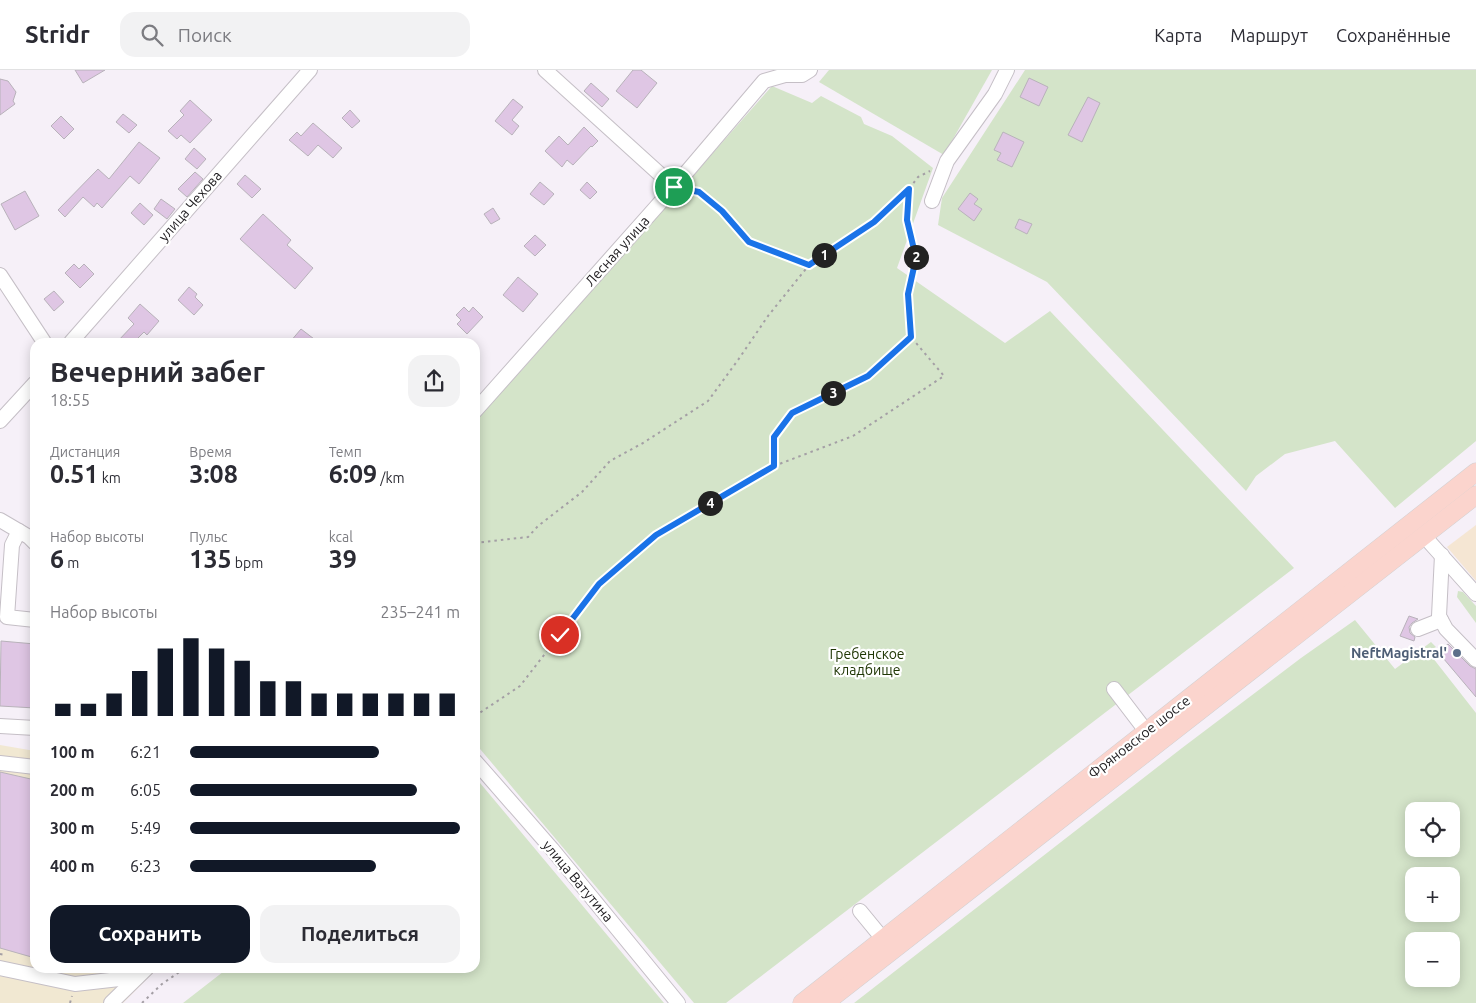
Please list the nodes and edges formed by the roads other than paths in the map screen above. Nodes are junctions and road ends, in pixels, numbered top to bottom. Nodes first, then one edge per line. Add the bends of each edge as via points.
1 (310, 70) edge
2 (545, 70) edge
3 (810, 70) edge
4 (1007, 70) edge
5 (674, 187) junction
6 (932, 201) dead end
7 (0, 275) edge
8 (41, 338) edge
9 (75, 338) edge
10 (30, 388) edge
11 (480, 405) edge
12 (0, 422) edge
13 (1476, 472) edge
14 (1476, 495) edge
15 (0, 520) edge
16 (19, 531) junction
17 (1424, 536) junction
18 (30, 539) edge
19 (1442, 555) junction
20 (1476, 594) edge
21 (30, 619) edge
22 (1445, 625) junction
23 (1418, 629) dead end
24 (1476, 660) edge
25 (1114, 689) dead end
26 (0, 726) edge
27 (30, 728) edge
28 (1146, 731) junction
29 (0, 763) edge
30 (30, 766) edge
31 (480, 767) edge
32 (860, 911) dead end
33 (883, 939) junction
34 (0, 968) edge
35 (141, 973) edge
36 (137, 977) junction
37 (111, 1003) edge
38 (678, 1003) edge
39 (802, 1003) edge
40 (825, 1003) edge

1 - 9 street, улица Чехова
2 - 5 street
3 - 5 street, Лесная улица via 802,75 785,75 764,81
4 - 6 street via 995,94 948,161
5 - 11 street, Лесная улица
7 - 8 street
10 - 12 street
13 - 28 main road, Фряновское шоссе
14 - 17 main road, Фряновское шоссе
15 - 16 street
16 - 18 street
16 - 21 street via 12,545 7,617
17 - 19 street
17 - 40 main road, Фряновское шоссе
19 - 20 street
19 - 22 street via 1438,610
22 - 23 street
22 - 24 street
25 - 28 street
26 - 27 street
28 - 33 main road, Фряновское шоссе
29 - 30 street
31 - 38 street, улица Ватутина
32 - 33 street
33 - 39 main road, Фряновское шоссе
34 - 36 street via 75,984
35 - 36 street
36 - 37 street

